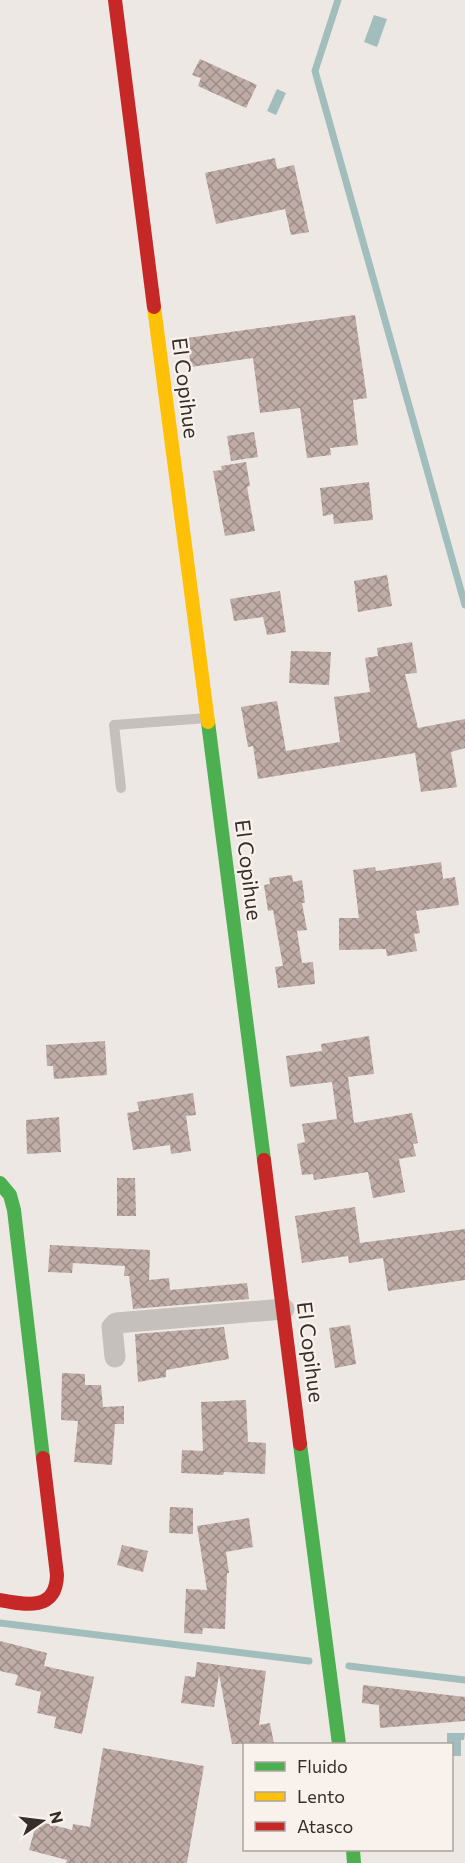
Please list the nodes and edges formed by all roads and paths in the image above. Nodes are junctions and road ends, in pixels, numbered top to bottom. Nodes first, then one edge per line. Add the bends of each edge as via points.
1 (115, 0) edge
2 (207, 718) junction
3 (121, 788) dead end
4 (0, 1184) edge
5 (284, 1309) junction
6 (115, 1357) dead end
7 (0, 1600) edge
8 (339, 1743) edge

1 - 2 main road, El Copihue
2 - 3 lane via 114,725
2 - 5 main road, El Copihue
4 - 7 main road via 10,1195 14,1210 57,1575 56,1590 46,1601 34,1605
5 - 6 street via 116,1323 112,1327
5 - 8 main road, El Copihue

